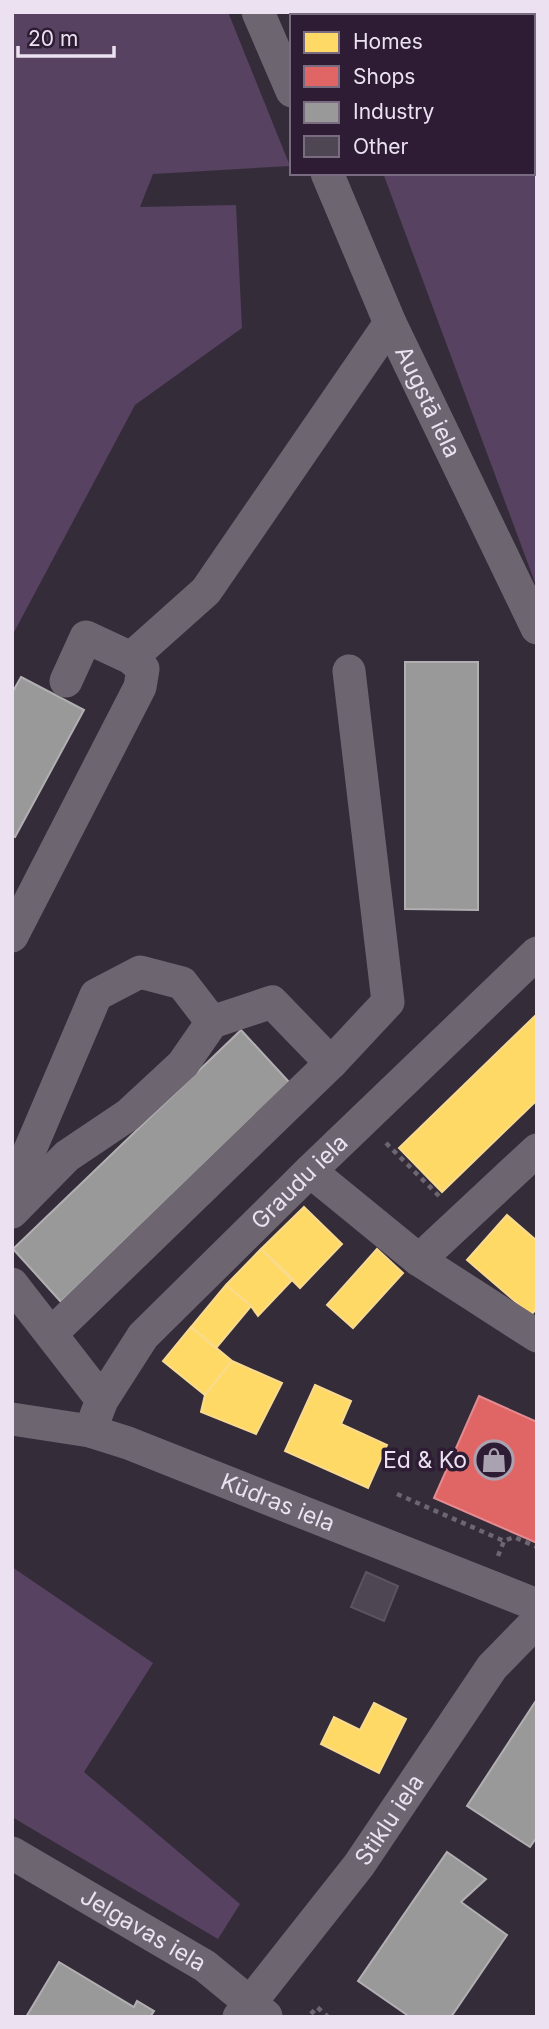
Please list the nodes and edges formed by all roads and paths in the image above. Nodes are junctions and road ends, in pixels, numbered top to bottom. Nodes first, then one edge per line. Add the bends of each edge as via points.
1 (258, 12) edge
2 (290, 86) edge
3 (328, 175) edge
4 (390, 323) junction
5 (537, 628) edge
6 (131, 658) junction
7 (349, 671) dead end
8 (66, 681) dead end
9 (12, 936) edge
10 (537, 953) edge
11 (212, 1022) junction
12 (331, 1063) junction
13 (394, 1152) dead end
14 (532, 1162) edge
15 (310, 1171) junction
16 (12, 1192) edge
17 (12, 1212) edge
18 (462, 1219) junction
19 (419, 1260) junction
20 (12, 1284) edge
21 (51, 1334) junction
22 (537, 1336) edge
23 (102, 1401) junction
24 (12, 1419) edge
25 (90, 1431) junction
26 (397, 1494) dead end
27 (537, 1548) edge
28 (537, 1605) edge
29 (537, 1621) edge
30 (12, 1853) edge
31 (252, 2012) edge
32 (311, 2014) dead end
33 (328, 2017) edge

1 - 2 street
3 - 4 street, Augstā iela
4 - 5 street, Augstā iela
4 - 6 street via 206,591
6 - 8 street via 86,637
6 - 9 street via 143,669 141,687
7 - 12 street via 388,1002
10 - 15 street, Graudu iela
11 - 12 street via 272,1002
11 - 16 street via 182,983 140,972 96,995
11 - 17 street via 183,1064 128,1115 67,1156
12 - 21 street
13 - 18 path
14 - 18 street
15 - 19 street
15 - 23 street, Graudu iela via 143,1336
18 - 19 street
19 - 22 street
20 - 21 street
21 - 23 street
23 - 25 street, Graudu iela
24 - 25 street, Kūdras iela
25 - 28 street, Kūdras iela
26 - 27 path via 504,1541 514,1537
29 - 31 street, Stiklu iela via 492,1667 359,1865
30 - 31 street, Jelgavas iela via 205,1966
32 - 33 path via 317,2007

